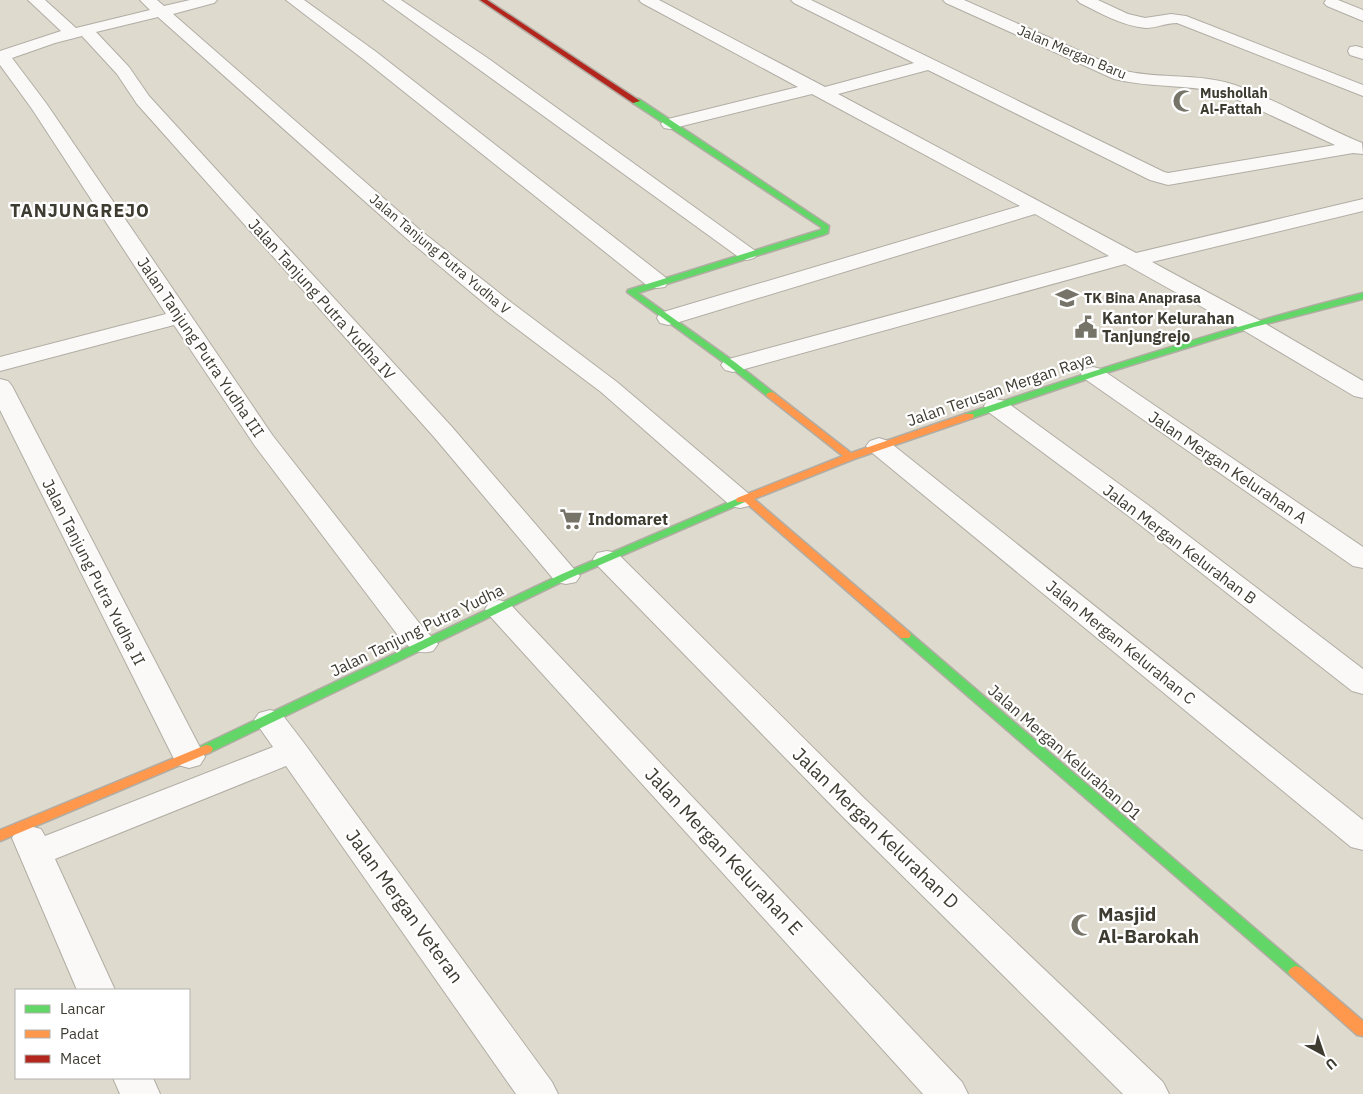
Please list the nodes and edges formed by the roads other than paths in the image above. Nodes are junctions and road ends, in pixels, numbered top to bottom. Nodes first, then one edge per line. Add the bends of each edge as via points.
1 (36, 0) edge
2 (209, 0) edge
3 (294, 0) edge
4 (391, 0) edge
5 (483, 0) edge
6 (647, 0) edge
7 (799, 0) edge
8 (951, 0) edge
9 (1085, 0) edge
10 (1171, 1) edge
11 (1332, 3) dead end
12 (154, 5) edge
13 (1363, 16) edge
14 (1171, 18) junction
15 (79, 32) junction
16 (1, 56) edge
17 (930, 64) junction
18 (820, 90) junction
19 (1363, 91) edge
20 (670, 124) junction
21 (1359, 149) edge
22 (1363, 205) edge
23 (1037, 207) junction
24 (748, 254) junction
25 (1131, 258) junction
26 (657, 282) junction
27 (1363, 296) edge
28 (180, 316) junction
29 (668, 318) junction
30 (1251, 325) junction
31 (0, 364) edge
32 (733, 365) junction
33 (1093, 374) junction
34 (0, 386) edge
35 (1363, 391) edge
36 (996, 406) junction
37 (879, 446) junction
38 (850, 457) junction
39 (743, 499) junction
40 (607, 559) junction
41 (1363, 560) edge
42 (563, 572) junction
43 (499, 609) junction
44 (417, 637) junction
45 (1363, 684) edge
46 (270, 720) junction
47 (293, 751) junction
48 (189, 757) junction
49 (20, 838) edge
50 (1363, 838) edge
51 (96, 989) edge
52 (1363, 1030) edge
53 (133, 1079) edge
54 (140, 1094) edge
55 (538, 1094) edge
56 (948, 1094) edge
57 (1150, 1094) edge

1 - 15 street, Jalan Tanjung Putra Yudha IV
2 - 12 street
3 - 26 street via 368,54
4 - 24 street
5 - 20 street
6 - 18 street
7 - 17 street
8 - 21 street, Jalan Mergan Baru via 1120,75 1143,80 1204,83 1230,89
9 - 14 street via 1142,23
10 - 14 street
11 - 13 street
12 - 15 street
12 - 39 street, Jalan Tanjung Putra Yudha V via 413,234 609,387
14 - 19 street via 1202,27
15 - 16 street
15 - 42 street, Jalan Tanjung Putra Yudha IV via 123,72 143,100 443,432
16 - 28 street, Jalan Tanjung Putra Yudha III via 46,115
17 - 18 street
17 - 21 street via 1168,179
18 - 20 street
18 - 23 street
20 - 24 street via 826,228 820,233
22 - 25 street
23 - 25 street
23 - 29 street
24 - 26 street
25 - 30 street
25 - 32 street
26 - 29 street via 631,292
27 - 30 street, Jalan Terusan Mergan Raya
28 - 31 street
28 - 44 street, Jalan Tanjung Putra Yudha III via 264,441
29 - 32 street
30 - 33 street, Jalan Terusan Mergan Raya
30 - 35 street
32 - 38 street
33 - 36 street, Jalan Terusan Mergan Raya
33 - 41 street, Jalan Mergan Kelurahan A
34 - 48 street, Jalan Tanjung Putra Yudha II
36 - 37 street, Jalan Terusan Mergan Raya
36 - 45 street, Jalan Mergan Kelurahan B
37 - 38 street, Jalan Terusan Mergan Raya
37 - 50 street, Jalan Mergan Kelurahan C
38 - 39 street, Jalan Tanjung Putra Yudha
39 - 40 street, Jalan Tanjung Putra Yudha
39 - 52 street, Jalan Mergan Kelurahan D1
40 - 42 street, Jalan Tanjung Putra Yudha
40 - 57 street, Jalan Mergan Kelurahan D via 854,808
42 - 43 street, Jalan Tanjung Putra Yudha
43 - 44 street, Jalan Tanjung Putra Yudha
43 - 56 street, Jalan Mergan Kelurahan E
44 - 46 street, Jalan Tanjung Putra Yudha
46 - 47 street, Jalan Mergan Veteran
46 - 48 street, Jalan Tanjung Putra Yudha
47 - 49 street
47 - 55 street, Jalan Mergan Veteran
48 - 49 street, Jalan Tanjung Putra Yudha
49 - 51 street
53 - 54 street

